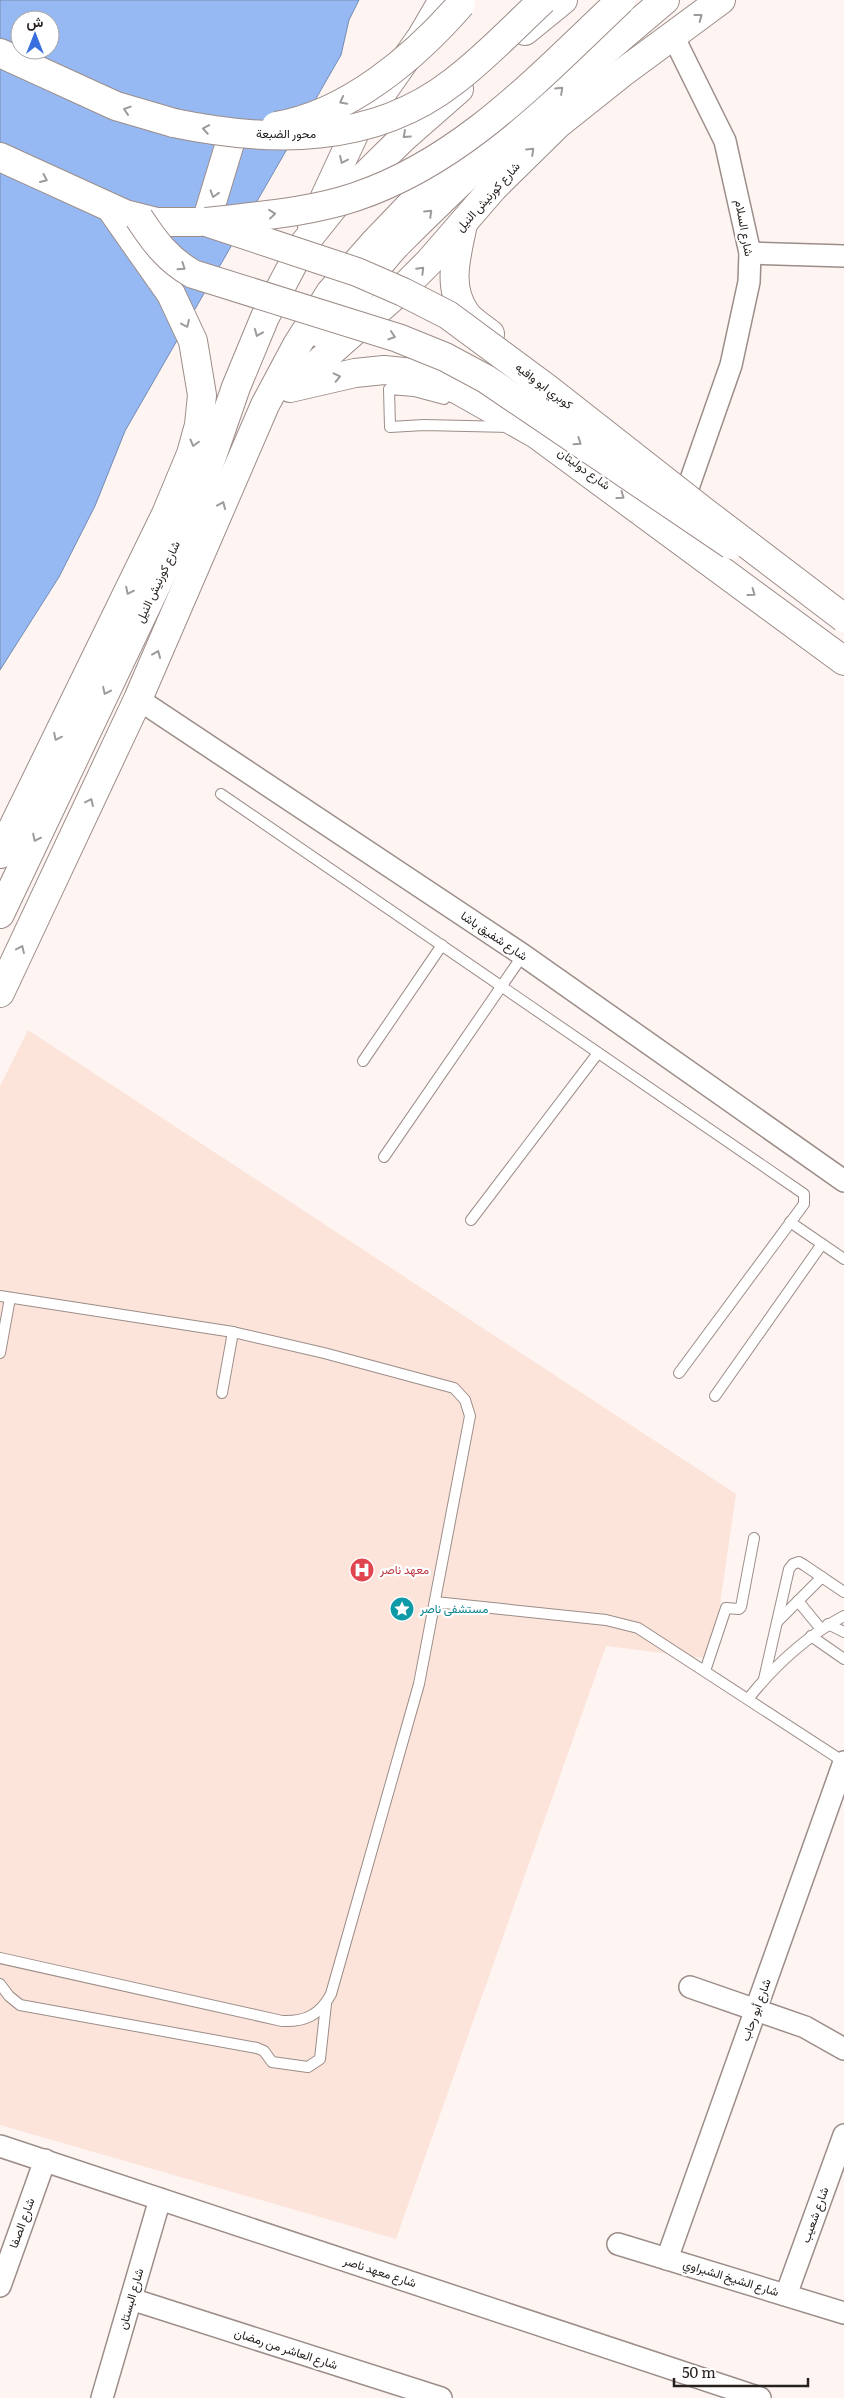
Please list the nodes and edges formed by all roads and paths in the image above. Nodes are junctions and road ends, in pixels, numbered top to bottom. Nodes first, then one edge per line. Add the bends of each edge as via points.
1 (443, 0) edge
2 (464, 0) edge
3 (543, 0) edge
4 (563, 0) edge
5 (621, 0) edge
6 (626, 0) edge
7 (665, 0) edge
8 (721, 0) edge
9 (673, 36) junction
10 (0, 53) edge
11 (233, 133) junction
12 (0, 157) edge
13 (112, 210) junction
14 (139, 218) junction
15 (206, 222) junction
16 (463, 224) junction
17 (303, 245) junction
18 (750, 253) junction
19 (844, 256) edge
20 (296, 345) junction
21 (448, 385) junction
22 (290, 388) junction
23 (265, 405) junction
24 (520, 425) junction
25 (689, 485) junction
26 (844, 602) edge
27 (844, 618) edge
28 (844, 630) edge
29 (844, 661) edge
30 (138, 699) junction
31 (221, 794) dead end
32 (0, 854) edge
33 (0, 914) edge
34 (442, 945) junction
35 (523, 955) junction
36 (502, 986) junction
37 (0, 993) edge
38 (598, 1052) junction
39 (363, 1061) dead end
40 (384, 1157) dead end
41 (844, 1181) edge
42 (471, 1220) dead end
43 (790, 1222) junction
44 (822, 1244) junction
45 (844, 1259) edge
46 (5, 1297) edge
47 (233, 1332) junction
48 (0, 1353) edge
49 (679, 1373) dead end
50 (222, 1393) dead end
51 (715, 1396) dead end
52 (754, 1538) dead end
53 (822, 1577) junction
54 (844, 1592) edge
55 (798, 1601) junction
56 (435, 1602) junction
57 (844, 1616) edge
58 (777, 1622) junction
59 (824, 1627) junction
60 (844, 1632) edge
61 (811, 1636) junction
62 (844, 1658) edge
63 (704, 1671) junction
64 (764, 1679) junction
65 (748, 1699) junction
66 (844, 1762) edge
67 (0, 1958) edge
68 (0, 1984) edge
69 (690, 1987) dead end
70 (326, 2004) junction
71 (756, 2010) junction
72 (844, 2049) edge
73 (844, 2135) edge
74 (0, 2146) edge
75 (45, 2160) junction
76 (160, 2199) junction
77 (618, 2244) dead end
78 (667, 2259) junction
79 (0, 2286) edge
80 (786, 2295) junction
81 (131, 2299) junction
82 (844, 2313) edge
83 (102, 2398) edge
84 (441, 2398) edge
85 (760, 2398) edge

1 -> 17 main road, شارع كورنيش النيل via 422,36 356,130
2 -> 11 main road, bridge via 433,37 365,90 286,124
3 - 11 main road, محور الضبعة, bridge via 454,82 396,116 376,124 332,133 288,136
4 -> 17 main road, شارع كورنيش النيل via 402,139 335,206
15 -> 5 main road, bridge via 329,205 380,188 429,164 516,100
6 - 20 main road via 571,42 433,179 330,293
20 -> 7 main road via 330,325 398,243 576,75
9 -> 8 main road, شارع كورنيش النيل
16 -> 9 main road, شارع كورنيش النيل via 494,187 558,124
9 - 18 street, شارع السلام via 725,141
11 -> 10 main road, محور الضبعة, bridge via 174,123 116,106
11 -> 15 main road
12 -> 13 main road
13 - 14 main road
13 -> 32 main road via 171,294 193,341 202,395 199,424 191,454 166,514
14 - 15 main road
14 -> 28 main road, bridge via 159,248 193,274 398,338 445,356 486,379 731,545
15 - 27 main road, كوبري ابو وافيه, bridge via 358,272 448,315
22 -> 16 main road, شارع كورنيش النيل via 402,289
16 - 25 main road via 454,272 457,298 467,316
17 -> 33 main road, شارع كورنيش النيل via 265,317 191,511
18 - 19 street
18 - 25 street, شارع السلام via 749,282 731,365
20 - 23 main road
22 -> 21 main road, شارع دوليتان via 355,373 384,370 414,374
21 - 24 main road, شارع دوليتان
21 - 24 lane via 444,399 414,391 389,389 390,427 507,428
22 - 23 main road, شارع كورنيش النيل
30 -> 23 main road
24 -> 29 main road, شارع دوليتان via 552,445
25 - 26 main road
30 - 35 street, شارع شفيق باشا
37 -> 30 main road
31 - 34 lane
34 - 36 lane
34 - 39 lane
35 - 36 lane
35 - 41 street, شارع شفيق باشا
36 - 38 lane
36 - 40 lane
38 - 42 lane
38 - 43 lane via 804,1194 804,1204
43 - 44 lane
43 - 49 lane
44 - 45 lane
44 - 51 lane
46 - 47 lane
46 - 48 lane
47 - 50 lane
47 - 56 lane via 438,1383 454,1388 465,1400 470,1416
52 - 63 lane via 741,1607 726,1608
53 - 54 lane
53 - 55 lane
53 - 58 lane via 799,1562 793,1564 789,1569
55 - 58 lane
55 - 59 lane
56 - 63 lane via 622,1623 638,1628
56 - 70 lane via 419,1684
57 - 59 lane
58 - 64 lane
59 - 60 lane
59 - 61 lane
61 - 62 lane
61 - 64 lane
63 - 65 lane
64 - 65 lane
65 - 66 lane
66 - 71 street, شارع أبو رحاب
67 - 70 lane via 282,2021 306,2019
68 - 70 lane via 20,2005 257,2048 264,2051 272,2062 308,2067 320,2059
69 - 71 street
71 - 72 street via 819,2033
71 - 78 street, شارع أبو رحاب
73 - 80 street, شارع شعيب
74 - 75 street, شارع معهد ناصر
75 - 76 street, شارع معهد ناصر
75 - 79 street, شارع الصفا
76 - 81 street, شارع البستان
76 - 85 street, شارع معهد ناصر
77 - 78 street, شارع الشيخ الشبراوي
78 - 80 street, شارع الشيخ الشبراوي
80 - 82 street, شارع الشيخ الشبراوي
81 - 83 street, شارع البستان
81 - 84 street, شارع العاشر من رمضان

